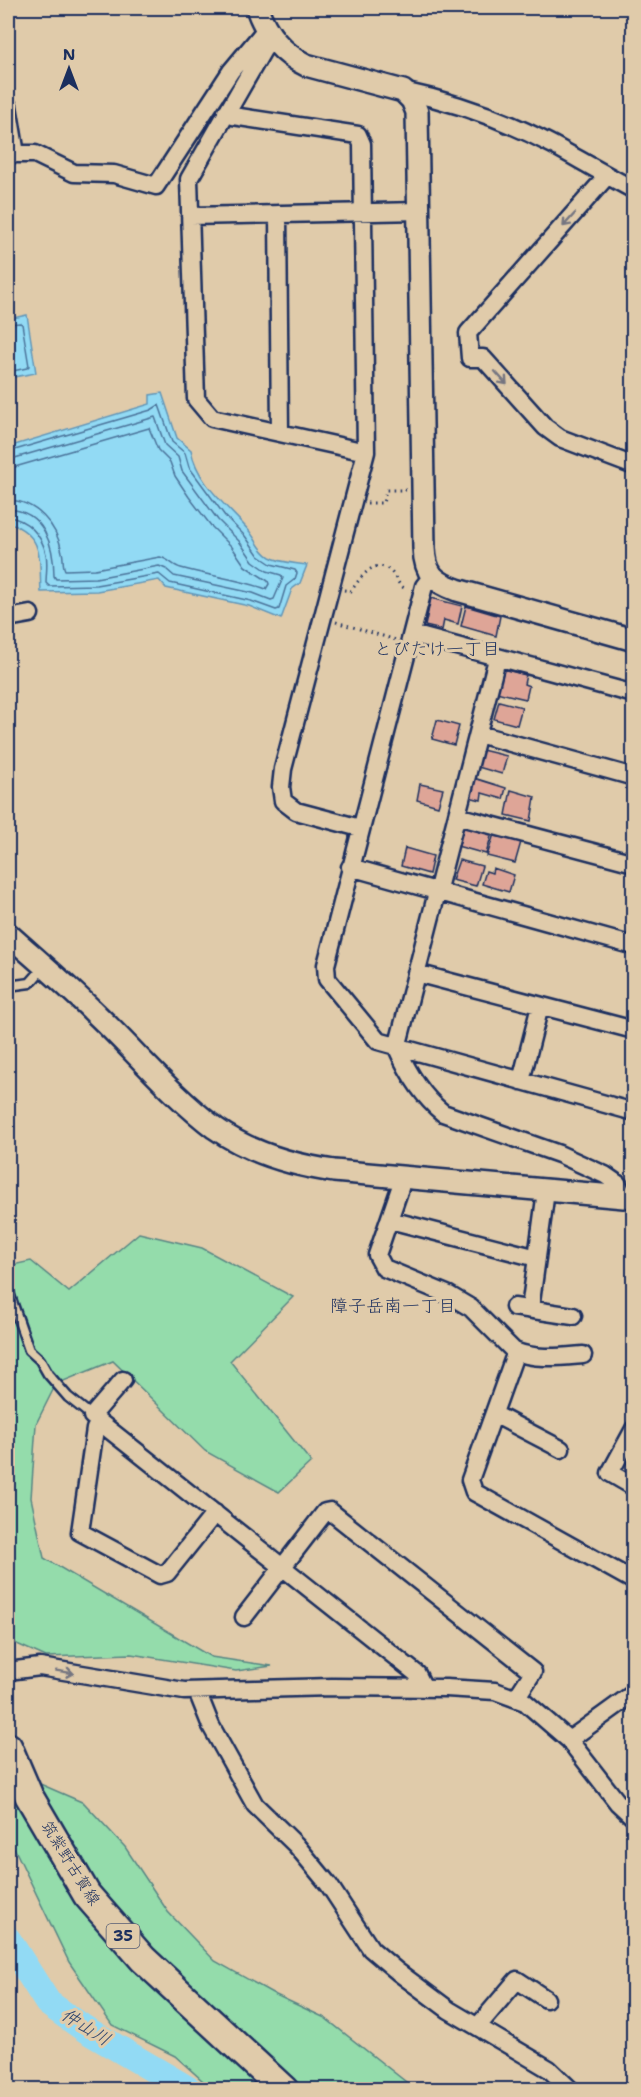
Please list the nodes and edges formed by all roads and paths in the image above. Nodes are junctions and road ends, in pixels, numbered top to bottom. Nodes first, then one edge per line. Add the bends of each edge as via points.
1 (257, 8) edge
2 (269, 34) junction
3 (403, 91) junction
4 (8, 106) edge
5 (226, 112) junction
6 (12, 154) edge
7 (607, 176) junction
8 (633, 190) edge
9 (420, 211) junction
10 (363, 212) junction
11 (278, 214) junction
12 (190, 216) junction
13 (280, 433) junction
14 (366, 452) junction
15 (633, 466) edge
16 (423, 490) junction
17 (353, 503) junction
18 (427, 585) junction
19 (330, 589) junction
20 (30, 615) dead end
21 (8, 618) edge
22 (323, 618) junction
23 (410, 639) junction
24 (633, 640) edge
25 (497, 658) junction
26 (633, 694) edge
27 (478, 734) junction
28 (633, 777) edge
29 (457, 816) junction
30 (360, 828) junction
31 (633, 863) edge
32 (350, 867) junction
33 (437, 892) junction
34 (8, 934) edge
35 (633, 946) edge
36 (44, 966) junction
37 (416, 973) junction
38 (8, 986) edge
39 (540, 1006) junction
40 (633, 1030) edge
41 (397, 1048) junction
42 (521, 1081) junction
43 (633, 1112) edge
44 (401, 1176) junction
45 (546, 1191) junction
46 (629, 1198) edge
47 (390, 1220) junction
48 (537, 1258) junction
49 (8, 1290) edge
50 (573, 1316) dead end
51 (514, 1351) junction
52 (583, 1355) dead end
53 (123, 1380) dead end
54 (494, 1414) junction
55 (96, 1419) junction
56 (633, 1429) edge
57 (561, 1449) dead end
58 (633, 1487) edge
59 (215, 1514) junction
60 (283, 1567) junction
61 (633, 1581) edge
62 (244, 1617) dead end
63 (8, 1671) edge
64 (424, 1688) junction
65 (197, 1691) junction
66 (633, 1693) edge
67 (516, 1698) junction
68 (569, 1740) junction
69 (8, 1747) edge
70 (633, 1818) edge
71 (546, 1999) dead end
72 (478, 2026) junction
73 (284, 2090) edge
74 (571, 2090) edge

1 - 2 street
2 - 3 street via 295,60 306,65
2 - 5 street
2 - 6 street via 231,71 156,186 114,174 74,173 35,154
3 - 7 street via 474,110 551,144
3 - 9 street via 417,112
4 - 6 street
5 - 10 street via 358,135 362,144
5 - 12 street via 189,179
7 - 8 street
7 -> 15 street via 468,333 470,358 483,358 545,427 560,438
9 - 10 street
9 - 16 street
10 - 11 street
10 - 14 street
11 - 12 street
11 - 13 street
12 - 13 street via 196,399 212,418
13 - 14 street
14 - 17 street
16 - 17 path via 386,490 383,503
16 - 18 street
17 - 19 street
18 - 19 path via 402,587 383,567 362,575 351,591
18 - 23 street
18 - 24 street via 442,585
19 - 22 street
20 - 21 street
22 - 23 path
22 - 30 street via 283,770 283,801 296,811
23 - 25 street
23 - 30 street
25 - 26 street
25 - 27 street
27 - 28 street
27 - 29 street
29 - 31 street
29 - 33 street
30 - 32 street
32 - 33 street
32 - 41 street via 326,965 327,979 378,1041
33 - 35 street
33 - 37 street
34 - 36 street
36 - 38 lane via 30,984
36 - 44 street via 197,1113 234,1139 259,1152 310,1168
37 - 39 street
37 - 41 street
39 - 40 street
39 - 42 street
41 - 42 street
41 - 46 street via 416,1083 443,1113 605,1175
42 - 43 street
44 - 45 street
44 - 47 street
45 - 46 street
45 - 48 street
47 - 48 street
47 - 51 street via 377,1255 384,1268 471,1308
48 - 50 street via 522,1308
49 - 55 lane via 29,1350 68,1397
51 - 52 street via 545,1358
51 - 54 street
53 - 55 street
54 - 57 street
54 - 61 street via 471,1480 474,1492
55 - 59 street
55 - 59 street via 80,1532 160,1575 167,1573
56 - 58 street via 610,1473
59 - 60 street
60 - 62 street
60 - 64 street via 417,1674
60 - 67 street via 325,1512 330,1511 532,1672
63 -> 65 street via 40,1667
64 - 65 street
64 - 67 street via 495,1691
65 - 72 street via 211,1726 255,1805 329,1885 371,1948 449,2010
66 - 68 street
67 - 68 street
68 - 70 street
69 - 73 main road, 筑紫野古賀線 / 35 via 29,1796 87,1896 142,1959
71 - 72 street via 517,1980
72 - 74 street via 549,2069

